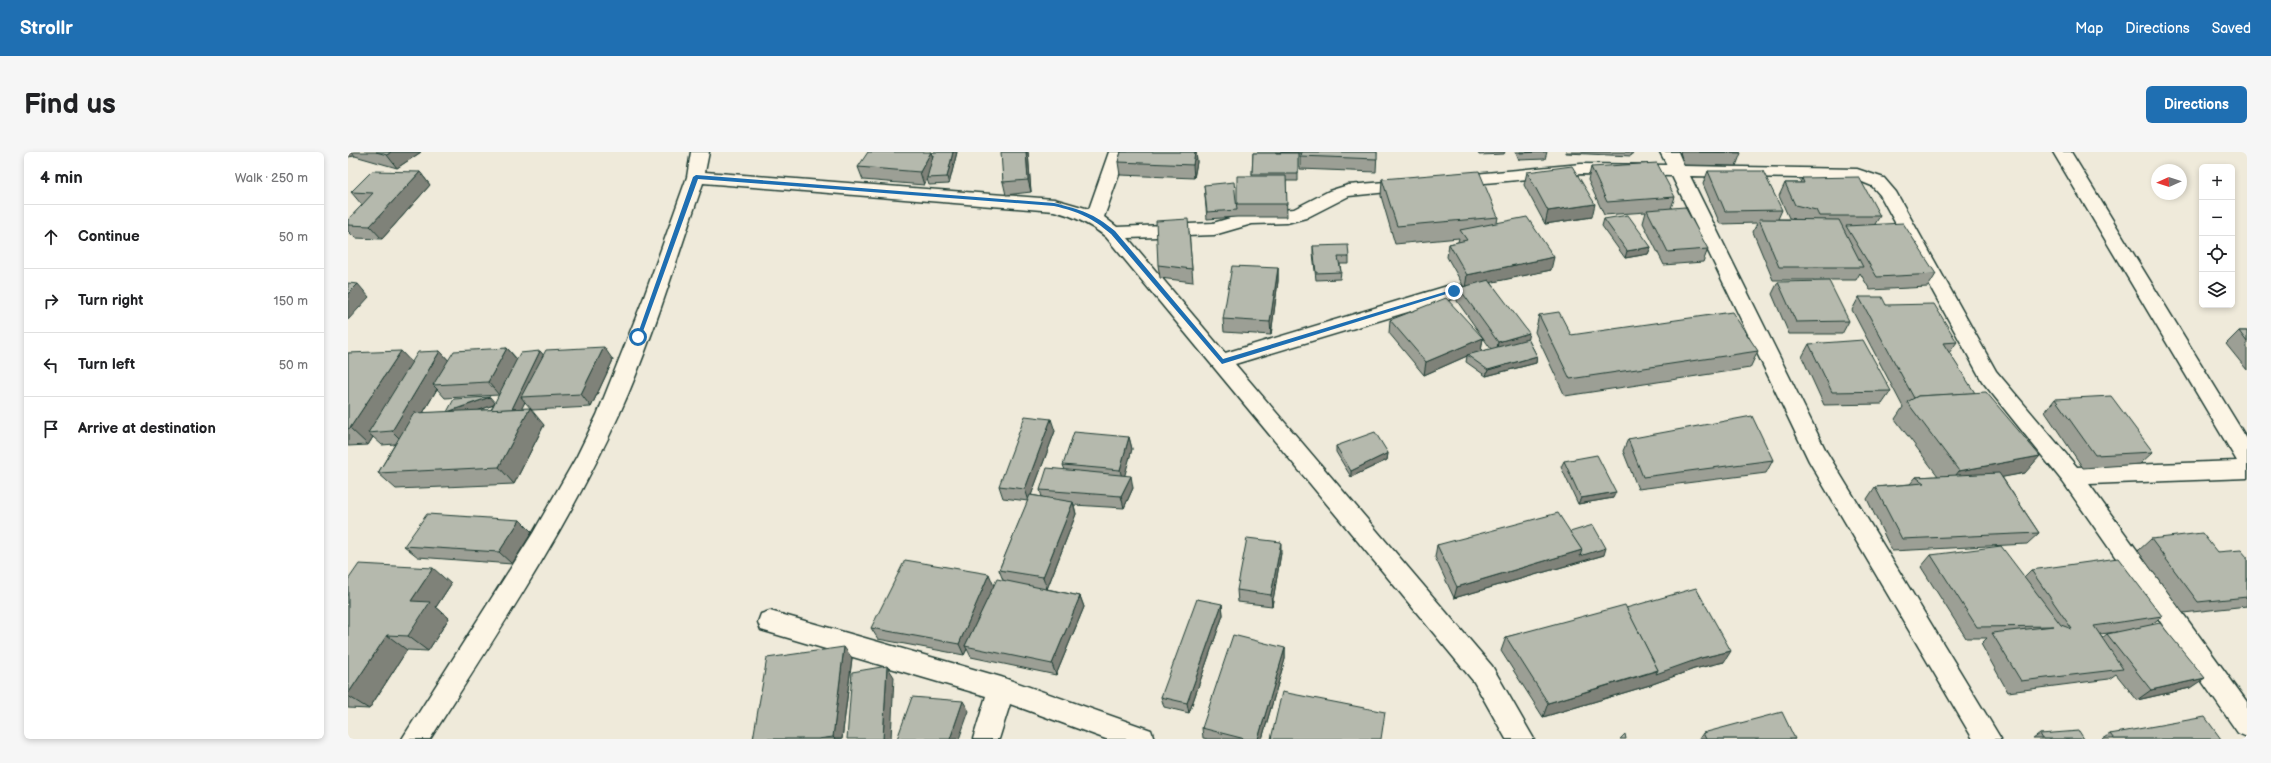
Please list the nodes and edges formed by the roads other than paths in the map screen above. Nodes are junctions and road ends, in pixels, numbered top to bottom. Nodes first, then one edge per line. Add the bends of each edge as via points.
1 (700, 152) edge
2 (1118, 152) edge
3 (2062, 152) edge
4 (1673, 161) edge
5 (696, 177) junction
6 (1095, 218) junction
7 (1113, 233) junction
8 (1454, 291) dead end
9 (1222, 361) junction
10 (2247, 458) edge
11 (2247, 469) edge
12 (2071, 476) junction
13 (770, 622) dead end
14 (1001, 689) junction
15 (2247, 724) edge
16 (415, 739) edge
17 (986, 739) edge
18 (1141, 739) edge
19 (1521, 739) edge
20 (1988, 739) edge

1 - 5 street
2 - 6 street
3 - 10 street
4 - 7 street via 1348,191 1335,195 1300,214 1287,217 1251,218 1214,229
4 - 12 street via 1857,174 1878,182 1887,192 1989,376
4 - 20 street via 1817,454
5 - 6 street via 1054,205
5 - 16 street via 608,414 574,483 533,557
6 - 7 street
7 - 9 street
8 - 9 street
9 - 19 street via 1483,674
11 - 12 street
12 - 15 street
13 - 14 street
14 - 17 street
14 - 18 street

